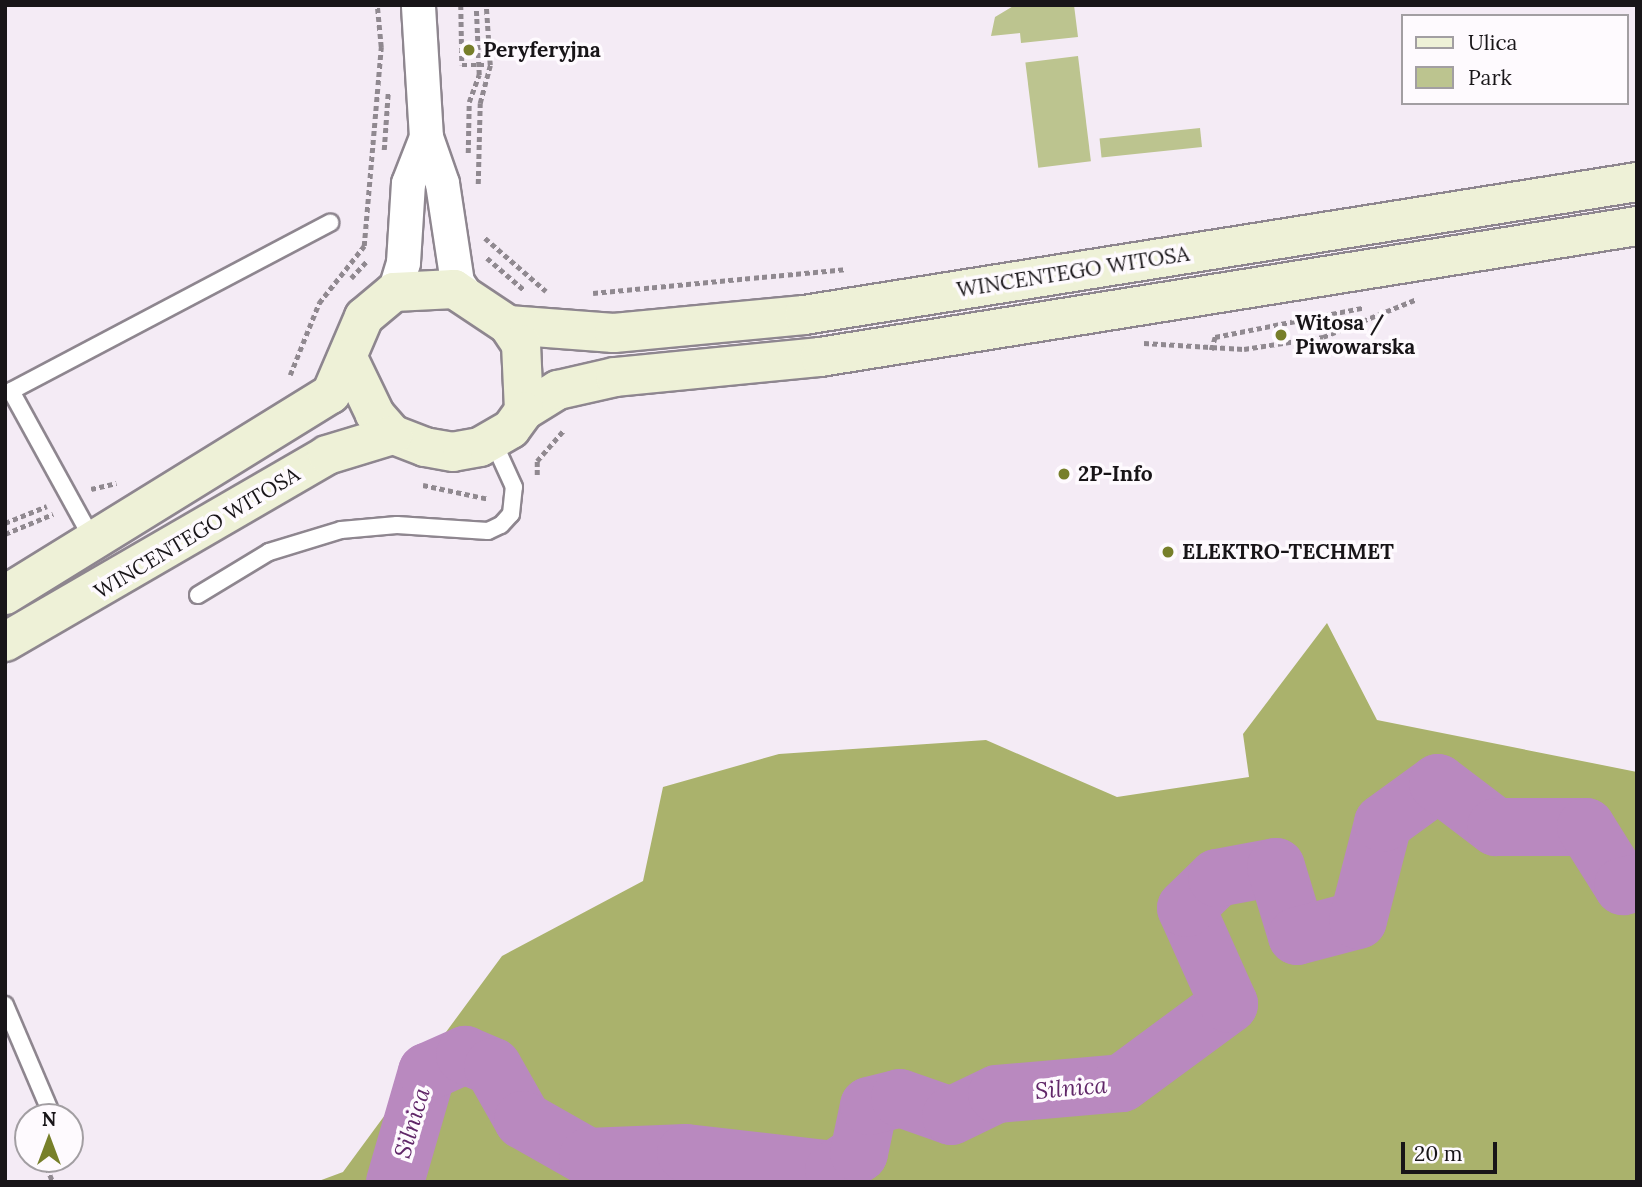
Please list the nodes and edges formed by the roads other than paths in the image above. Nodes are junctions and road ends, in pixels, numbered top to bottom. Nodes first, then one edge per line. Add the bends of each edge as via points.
1 (418, 5) edge
2 (426, 137) junction
3 (1637, 183) edge
4 (330, 223) dead end
5 (1637, 226) edge
6 (394, 292) junction
7 (466, 295) junction
8 (518, 309) junction
9 (348, 358) junction
10 (524, 411) junction
11 (393, 435) junction
12 (493, 441) junction
13 (94, 542) junction
14 (5, 595) edge
15 (198, 595) dead end
16 (5, 642) edge
17 (5, 1005) edge
18 (48, 1103) edge

1 - 2 street
2 - 6 street via 408,183 403,262
2 - 7 street via 442,183 457,282
3 - 8 main road, WINCENTEGO WITOSA via 804,315 614,333
4 - 13 lane via 11,391
5 - 10 main road, WINCENTEGO WITOSA via 820,357 615,377 558,390
6 - 7 main road via 439,286
6 - 9 main road via 364,317
7 - 8 main road
8 - 10 main road
9 - 11 main road via 374,414
9 - 13 main road via 331,394
10 - 12 main road
11 - 12 main road via 453,452
11 - 16 main road, WINCENTEGO WITOSA via 327,455
12 - 15 lane via 513,486 511,514 501,525 488,531 397,525 341,530 269,552
13 - 14 main road
17 - 18 lane

